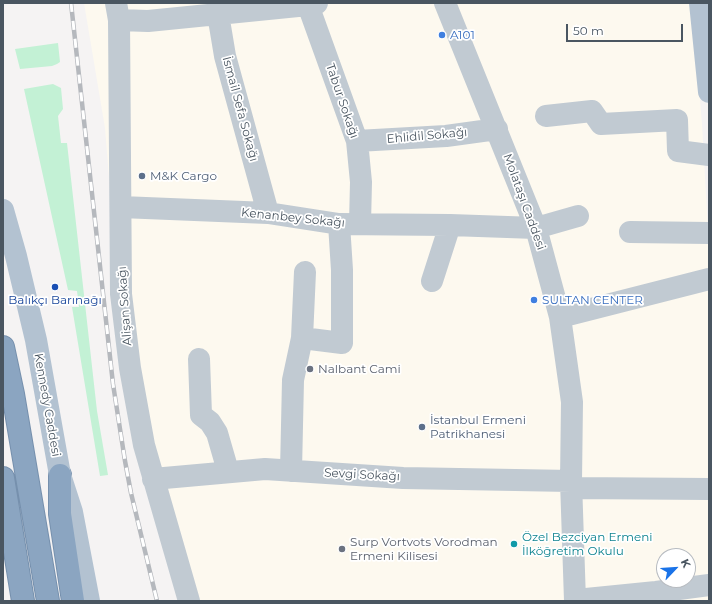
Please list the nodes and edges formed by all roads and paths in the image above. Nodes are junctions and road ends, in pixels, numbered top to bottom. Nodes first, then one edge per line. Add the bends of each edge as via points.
1 (445, 3) edge
2 (700, 3) edge
3 (313, 4) edge
4 (218, 8) edge
5 (117, 12) edge
6 (709, 92) edge
7 (546, 116) dead end
8 (497, 129) junction
9 (357, 141) junction
10 (709, 155) edge
11 (121, 207) junction
12 (3, 210) edge
13 (268, 213) junction
14 (578, 216) dead end
15 (349, 224) junction
16 (450, 225) junction
17 (536, 228) junction
18 (630, 232) dead end
19 (709, 233) edge
20 (304, 272) dead end
21 (709, 279) edge
22 (432, 281) dead end
23 (560, 317) junction
24 (302, 338) junction
25 (3, 347) edge
26 (199, 359) dead end
27 (228, 471) junction
28 (291, 471) junction
29 (60, 475) junction
30 (3, 478) edge
31 (153, 479) junction
32 (572, 485) junction
33 (709, 489) edge
34 (709, 585) edge
35 (576, 600) edge
36 (23, 601) edge
37 (48, 601) edge
38 (73, 601) edge
39 (89, 601) edge
40 (189, 601) edge

1 - 8 street, Molataşı Caddesi
2 - 6 main road
3 - 4 street
3 - 9 street, Tabur Sokağı
4 - 5 street via 148,20
4 - 13 street, İsmail Sefa Sokağı via 225,56
5 - 11 street, Alişan Sokağı
7 - 10 street via 592,111 601,124 677,120 678,151
8 - 9 street, Ehlidil Sokağı via 446,136
8 - 17 street, Molataşı Caddesi
9 - 15 street, Tabur Sokağı via 361,182
11 - 13 street, Kenanbey Sokağı
11 - 31 street, Alişan Sokağı via 122,294 130,368
12 - 29 main road, Kennedy Caddesi via 36,340
13 - 15 street, Kenanbey Sokağı
14 - 17 street, Kenanbey Sokağı
15 - 16 street, Kenanbey Sokağı
15 - 24 street, Tabur Sokağı via 342,270 342,343
16 - 17 street, Kenanbey Sokağı
16 - 22 street
17 - 23 street, Molataşı Caddesi
18 - 19 street
20 - 24 street
21 - 23 street
23 - 32 street, Molataşı Caddesi via 572,402
24 - 28 street via 293,380
25 - 37 highway
26 - 27 street via 201,415 217,432
27 - 28 street, Sevgi Sokağı
27 - 31 street, Sevgi Sokağı
28 - 32 street, Sevgi Sokağı
29 - 38 highway via 60,514
29 - 39 main road, Kennedy Caddesi via 72,512
30 - 36 highway
31 - 40 street, Alişan Sokağı
32 - 33 street, Sevgi Sokağı
32 - 35 street, Molataşı Caddesi
34 - 35 street

